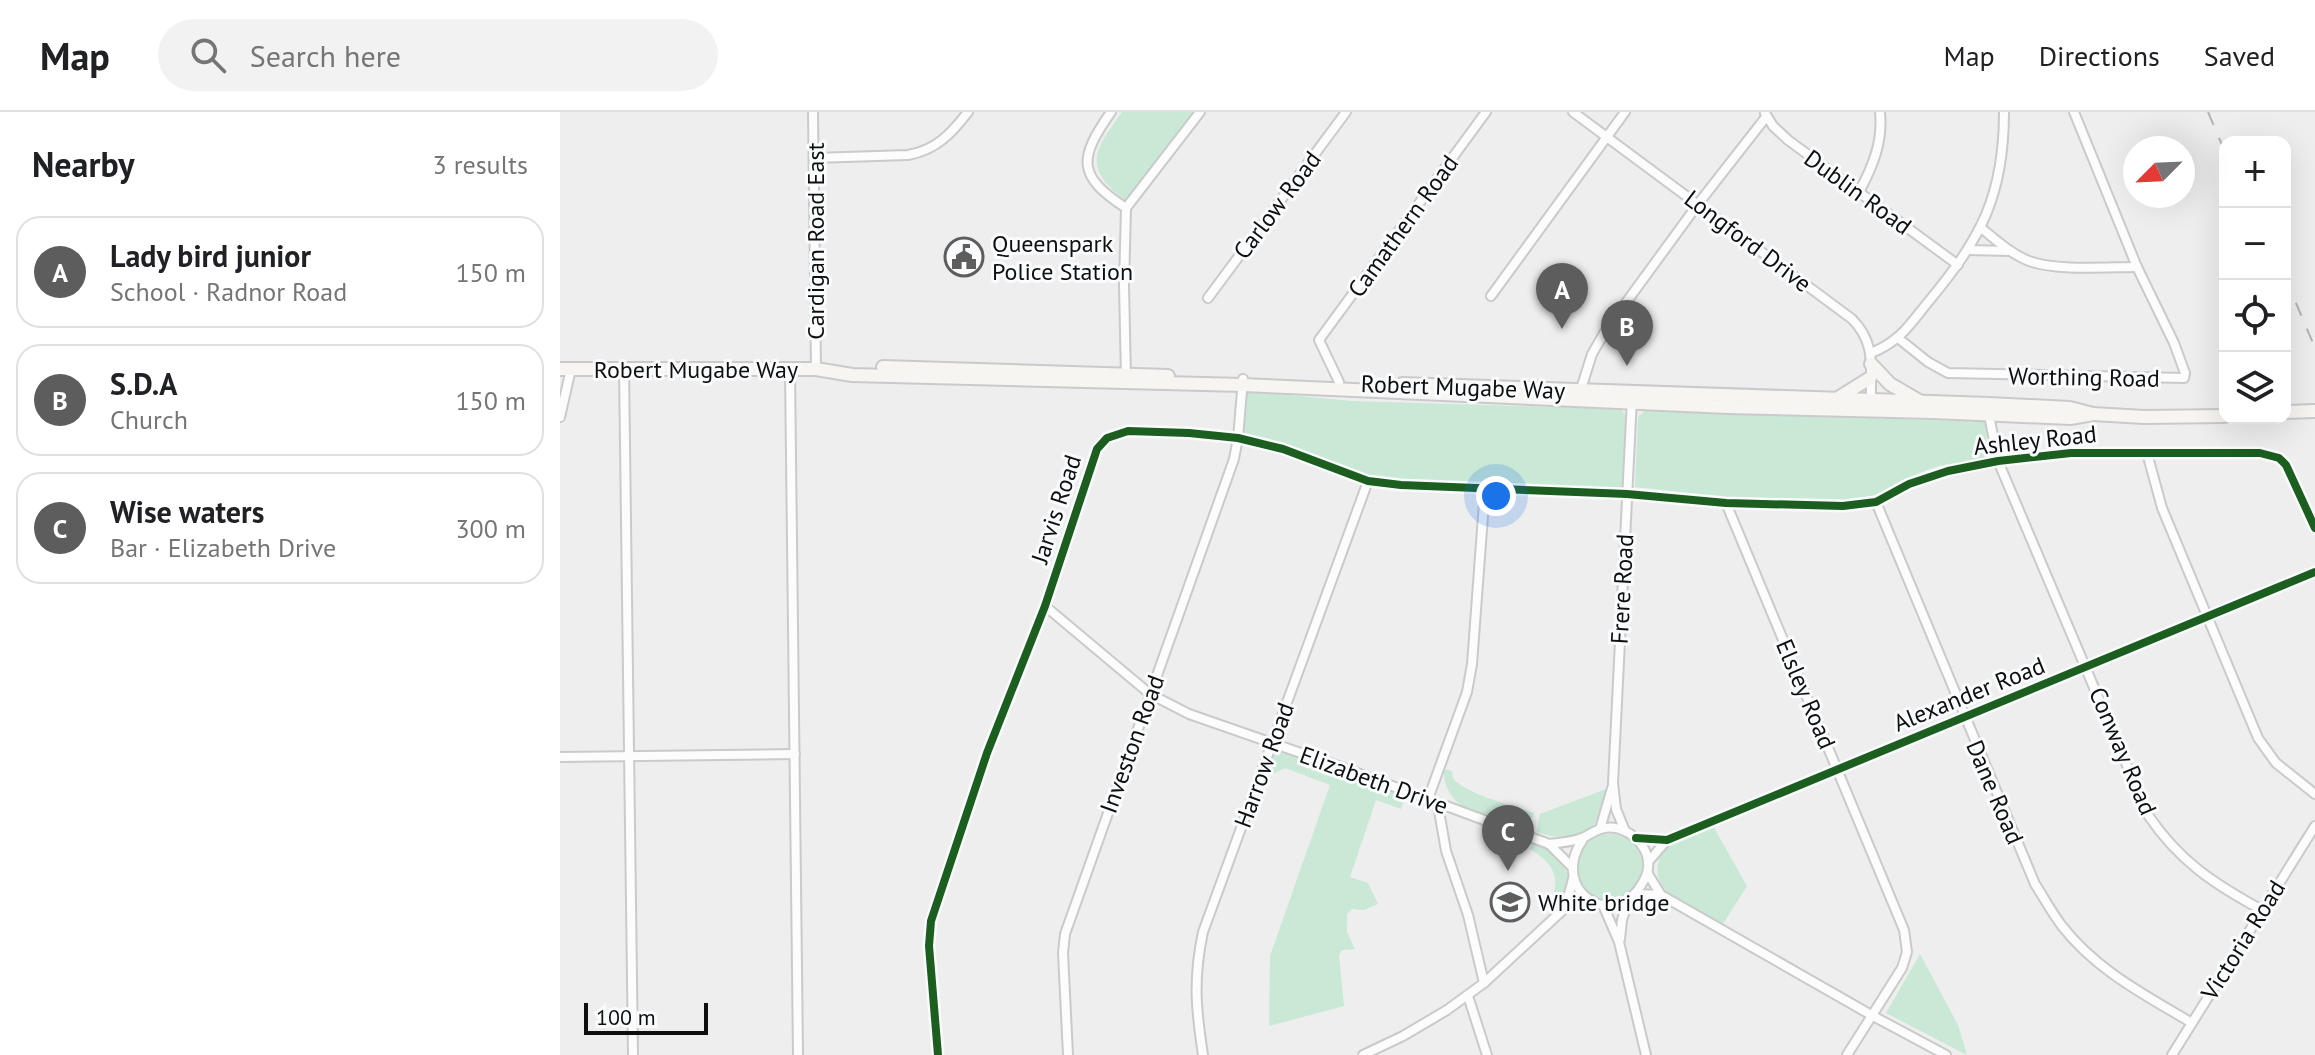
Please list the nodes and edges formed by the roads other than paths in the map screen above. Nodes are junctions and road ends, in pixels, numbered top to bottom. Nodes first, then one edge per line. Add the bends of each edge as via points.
1 (813, 112) edge
2 (968, 112) edge
3 (1111, 112) edge
4 (1200, 112) edge
5 (1346, 112) edge
6 (1486, 112) edge
7 (1573, 112) edge
8 (1625, 112) edge
9 (1880, 112) edge
10 (2004, 112) edge
11 (2074, 112) edge
12 (1765, 114) edge
13 (1606, 137) junction
14 (814, 158) junction
15 (1859, 192) junction
16 (1698, 204) junction
17 (1126, 208) junction
18 (1981, 228) junction
19 (1968, 250) junction
20 (2010, 251) junction
21 (1958, 265) junction
22 (2137, 267) junction
23 (1491, 296) dead end
24 (1208, 298) dead end
25 (1898, 338) junction
26 (1871, 359) junction
27 (624, 368) junction
28 (566, 369) edge
29 (816, 369) junction
30 (790, 370) junction
31 (1870, 378) junction
32 (1126, 379) junction
33 (1243, 382) junction
34 (1339, 382) junction
35 (1579, 396) junction
36 (1632, 398) junction
37 (1871, 401) junction
38 (1921, 402) junction
39 (1836, 405) junction
40 (2315, 411) edge
41 (1897, 412) junction
42 (2291, 412) edge
43 (2093, 414) junction
44 (1989, 415) junction
45 (2219, 416) edge
46 (560, 417) edge
47 (1238, 438) junction
48 (2147, 453) junction
49 (1998, 461) junction
50 (1368, 481) junction
51 (1485, 489) junction
52 (1627, 494) junction
53 (1876, 502) junction
54 (1726, 503) junction
55 (2315, 528) edge
56 (2315, 572) edge
57 (1045, 606) junction
58 (2208, 616) junction
59 (2087, 668) junction
60 (1150, 694) junction
61 (1964, 716) junction
62 (1272, 742) junction
63 (795, 754) junction
64 (629, 755) junction
65 (560, 757) edge
66 (1837, 769) junction
67 (1613, 783) junction
68 (2315, 794) edge
69 (1432, 801) junction
70 (2315, 826) edge
71 (1600, 829) junction
72 (1625, 831) junction
73 (1636, 838) junction
74 (1583, 839) junction
75 (1667, 840) junction
76 (1549, 844) junction
77 (1648, 862) junction
78 (1571, 866) junction
79 (1648, 874) junction
80 (1573, 879) junction
81 (1637, 894) junction
82 (1661, 895) junction
83 (1591, 900) junction
84 (1628, 901) junction
85 (1603, 905) junction
86 (1565, 908) junction
87 (2262, 910) junction
88 (1619, 942) junction
89 (1484, 983) junction
90 (1468, 996) junction
91 (1873, 1016) junction
92 (2192, 1023) junction
93 (633, 1055) edge
94 (798, 1055) edge
95 (938, 1055) edge
96 (1068, 1055) edge
97 (1203, 1055) edge
98 (1363, 1055) edge
99 (1487, 1055) edge
100 (1646, 1055) edge
101 (1847, 1055) edge
102 (1946, 1055) edge
103 (2172, 1055) edge

1 - 14 street, Cardigan Road East
2 - 14 street via 945,140 922,153
3 - 17 street via 1091,143 1088,167 1097,187
4 - 17 street
5 - 24 street, Carlow Road
6 - 34 street, Camathern Road via 1319,340
7 - 13 street, Longford Drive
8 - 13 street
9 - 15 street via 1879,144
10 - 18 street via 2001,161
11 - 22 street, Worthing Road
12 - 15 street, Dublin Road via 1788,140
12 - 16 street
13 - 16 street, Longford Drive
13 - 23 street
14 - 29 street, Cardigan Road East
15 - 21 street, Dublin Road
16 - 26 street, Longford Drive via 1852,319 1867,339
16 - 35 street via 1606,330
17 - 32 street
18 - 19 street
18 - 20 street
19 - 20 street
19 - 21 street
20 - 22 street via 2036,263
21 - 25 street
22 - 25 street, Worthing Road via 2174,343 2184,378 1948,373
25 - 26 street
26 - 31 street
26 - 38 main road via 1890,384
27 - 28 main road, Robert Mugabe Way
27 - 30 main road, Robert Mugabe Way
27 - 64 street
28 - 46 street
29 - 30 main road, Robert Mugabe Way
29 - 32 main road, Robert Mugabe Way via 901,367
30 - 63 street
31 - 37 street
31 - 39 main road
32 - 33 main road, Robert Mugabe Way
33 - 34 main road, Robert Mugabe Way
33 - 35 main road, Robert Mugabe Way
33 - 47 street, Investon Road
34 - 35 main road, Robert Mugabe Way
35 - 36 main road, Robert Mugabe Way
36 - 39 main road, Robert Mugabe Way
36 - 52 street, Frere Road
37 - 38 main road, Robert Mugabe Way
37 - 39 main road, Robert Mugabe Way
37 - 41 street
38 - 43 main road, Robert Mugabe Way via 2070,408
39 - 41 main road, Robert Mugabe Way
40 - 42 main road
41 - 44 main road, Robert Mugabe Way
43 - 44 main road, Robert Mugabe Way
43 - 45 main road, Robert Mugabe Way
44 - 49 street, Conway Road
47 - 50 street, Jarvis Road
47 - 57 street, Jarvis Road via 1128,431 1103,442
47 - 60 street, Investon Road
48 - 49 street, Ashley Road
48 - 55 street, Ashley Road via 2260,453 2279,458
48 - 58 street via 2162,508
49 - 53 street, Ashley Road via 1932,475
49 - 59 street, Conway Road
50 - 51 street, Jarvis Road
50 - 62 street, Harrow Road
51 - 52 street, Jarvis Road
51 - 69 street via 1467,692
52 - 54 street, Ashley Road
52 - 67 street, Frere Road
53 - 54 street, Ashley Road
53 - 61 street, Dane Road
54 - 66 street, Elsley Road
56 - 58 street, Alexander Road
57 - 60 street, Elizabeth Drive
57 - 95 street, Jarvis Road via 987,753 931,921
58 - 59 street, Alexander Road
58 - 68 street via 2267,754
59 - 61 street, Alexander Road
59 - 87 street, Conway Road via 2129,774 2162,835 2200,873
60 - 62 street, Elizabeth Drive via 1189,714
60 - 96 street, Investon Road via 1065,934
61 - 66 street, Alexander Road
61 - 92 street, Dane Road via 2035,884 2061,925 2098,964
62 - 69 street, Elizabeth Drive
62 - 97 street, Harrow Road via 1203,932 1195,990
63 - 64 street
63 - 94 street
64 - 65 street
64 - 93 street
66 - 75 street, Alexander Road
66 - 91 street, Elsley Road via 1907,942 1902,968
67 - 71 street, Frere Road
67 - 72 street, Frere Road
69 - 76 street, Elizabeth Drive
69 - 89 street
70 - 87 street, Victoria Road
71 - 72 street
71 - 74 street
72 - 73 street
73 - 75 street, Alexander Road
73 - 77 street
74 - 76 street, Elizabeth Drive
74 - 78 street
75 - 77 street, Alexander Road
76 - 78 street, Elizabeth Drive
77 - 79 street
78 - 80 street
79 - 81 street
79 - 82 street
80 - 83 street
80 - 86 street
81 - 82 street
81 - 84 street
82 - 91 street
83 - 85 street
83 - 86 street
84 - 85 street
84 - 88 street
85 - 88 street
86 - 89 street
87 - 92 street, Victoria Road
88 - 100 street
89 - 90 street
90 - 98 street
90 - 99 street
91 - 101 street, Elsley Road
91 - 102 street
92 - 103 street, Victoria Road

